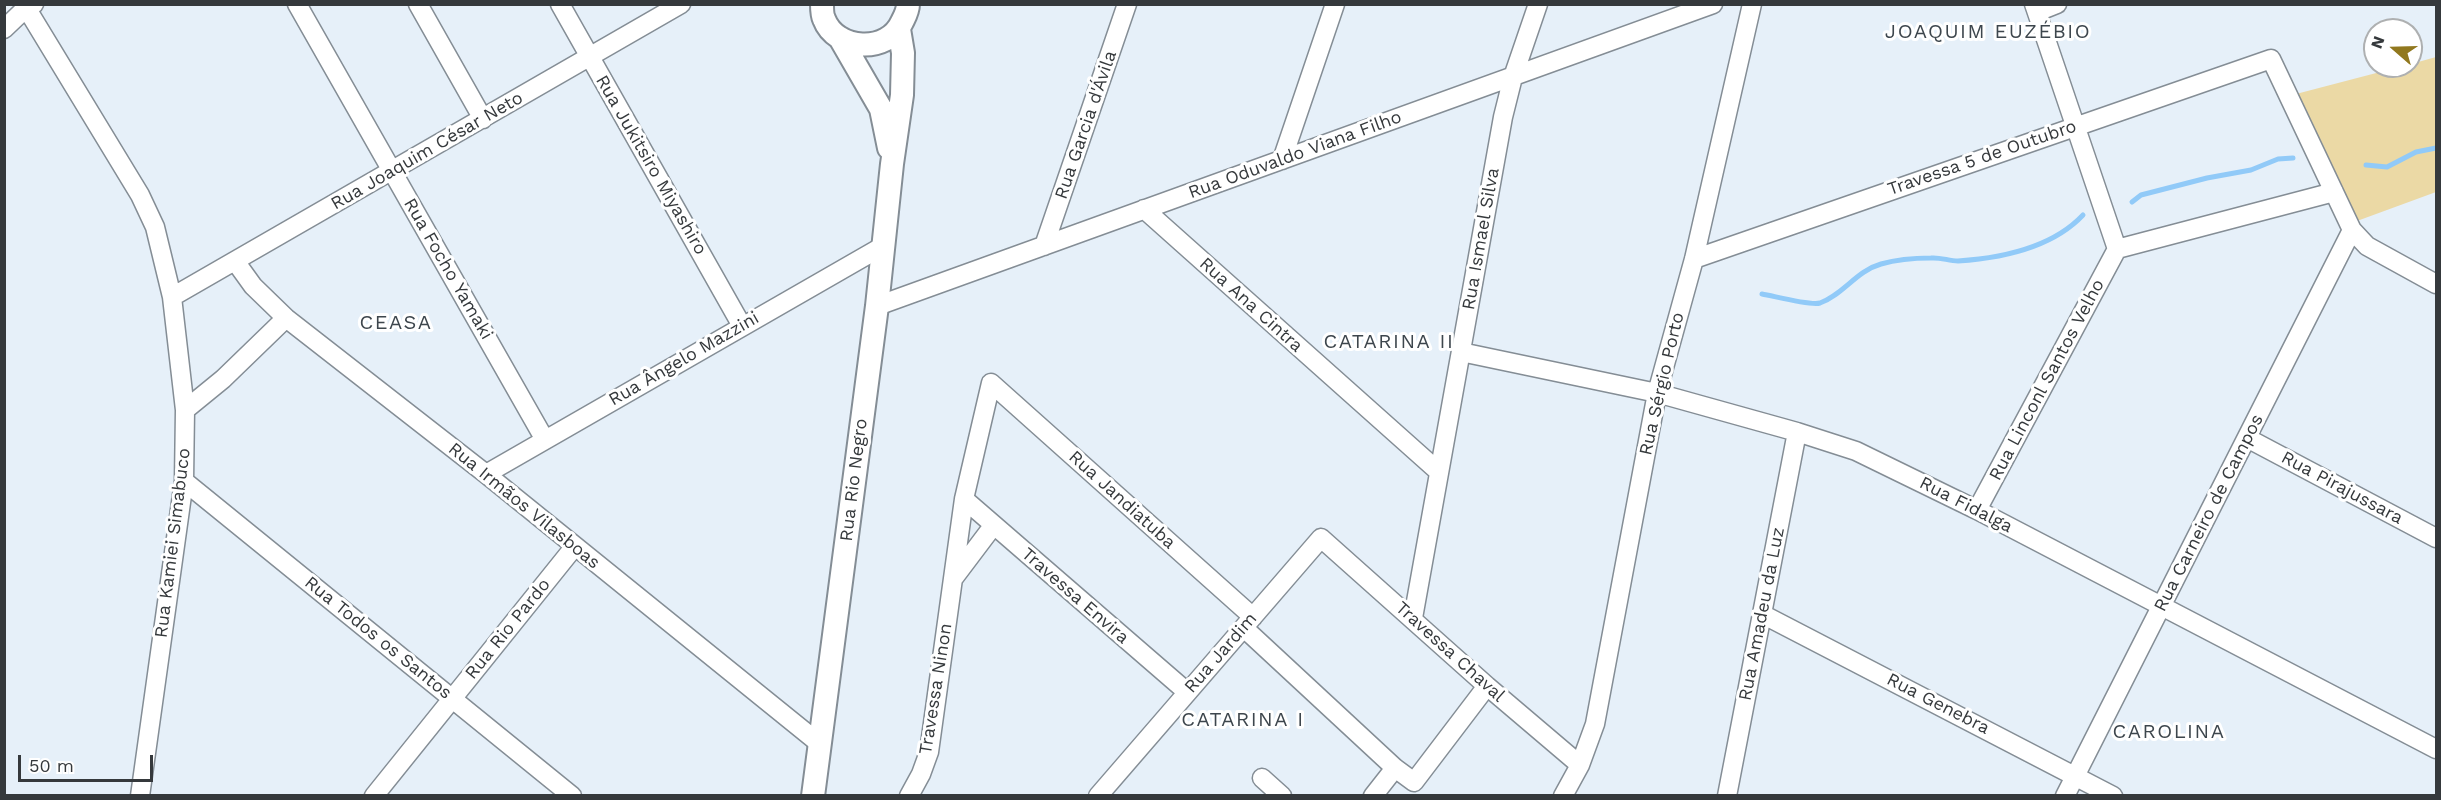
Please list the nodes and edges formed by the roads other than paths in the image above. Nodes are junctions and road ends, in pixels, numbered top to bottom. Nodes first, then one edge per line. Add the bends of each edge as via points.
1 (297, 4) edge
2 (418, 4) edge
3 (560, 4) edge
4 (681, 4) edge
5 (822, 4) edge
6 (908, 4) edge
7 (1127, 4) edge
8 (1335, 4) edge
9 (1538, 4) edge
10 (1713, 4) edge
11 (1752, 4) edge
12 (2057, 4) edge
13 (28, 6) edge
14 (2035, 8) edge
15 (4, 29) edge
16 (899, 29) junction
17 (840, 38) junction
18 (590, 57) junction
19 (1513, 77) junction
20 (483, 119) junction
21 (2076, 125) junction
22 (1282, 160) junction
23 (892, 164) junction
24 (392, 171) junction
25 (2334, 192) junction
26 (1144, 209) junction
27 (2352, 230) junction
28 (883, 246) junction
29 (1044, 246) junction
30 (2117, 249) junction
31 (1694, 259) junction
32 (235, 261) junction
33 (2436, 284) edge
34 (172, 297) junction
35 (877, 306) junction
36 (286, 318) junction
37 (742, 326) junction
38 (1461, 352) junction
39 (991, 383) joint
40 (1657, 393) junction
41 (185, 410) junction
42 (1797, 432) junction
43 (2247, 438) junction
44 (544, 440) junction
45 (1439, 472) junction
46 (486, 474) junction
47 (184, 481) junction
48 (964, 499) junction
49 (1977, 510) junction
50 (993, 526) junction
51 (1321, 538) joint
52 (2436, 538) edge
53 (574, 546) junction
54 (952, 580) junction
55 (2162, 606) junction
56 (1762, 614) junction
57 (1413, 618) junction
58 (1248, 622) junction
59 (1487, 686) junction
60 (1187, 692) junction
61 (452, 698) junction
62 (820, 744) junction
63 (2436, 749) edge
64 (1580, 765) junction
65 (1395, 768) junction
66 (2076, 775) junction
67 (1262, 778) dead end
68 (1106, 792) edge
69 (140, 795) edge
70 (374, 795) edge
71 (572, 795) edge
72 (813, 795) edge
73 (909, 795) edge
74 (1282, 795) edge
75 (1373, 795) edge
76 (1563, 795) edge
77 (1727, 795) edge
78 (2065, 795) edge
79 (2113, 795) edge

1 - 24 street, Rua Focho Yamaki
2 - 20 street
3 - 18 street, Rua Jukitsiro Miyashiro
4 - 18 street, Rua Joaquim César Neto
5 - 17 main road, Rua Rio Negro via 824,19
6 - 16 main road
7 - 29 street, Rua Garcia d'Ávila
8 - 22 street
9 - 19 street, Rua Ismael Silva
10 - 19 street, Rua Oduvaldo Viana Filho
11 - 31 street, Rua Sérgio Porto
12 - 14 street
13 - 15 street
13 - 34 street, Rua Kamiei Simabuco via 140,195 155,227
14 - 21 street
16 - 17 main road via 882,42 860,46
16 - 23 main road, Rua Rio Negro via 902,94
17 - 23 main road, Rua Rio Negro via 881,109
18 - 20 street, Rua Joaquim César Neto
18 - 37 street, Rua Jukitsiro Miyashiro
19 - 22 street, Rua Oduvaldo Viana Filho
19 - 38 street, Rua Ismael Silva
20 - 24 street, Rua Joaquim César Neto
21 - 25 street, Travessa 5 de Outubro via 2271,59
21 - 30 street
21 - 31 street, Travessa 5 de Outubro
22 - 26 street, Rua Oduvaldo Viana Filho
23 - 28 main road, Rua Rio Negro
24 - 32 street, Rua Joaquim César Neto
24 - 44 street, Rua Focho Yamaki
25 - 27 street
25 - 30 street
26 - 29 street, Rua Oduvaldo Viana Filho
26 - 45 street, Rua Ana Cintra
27 - 33 street via 2367,246
27 - 43 street, Rua Carneiro de Campos
28 - 35 main road, Rua Rio Negro
28 - 37 street, Rua Ângelo Mazzini
29 - 35 street, Rua Oduvaldo Viana Filho
30 - 49 street, Rua Linconl Santos Velho
31 - 40 street, Rua Sérgio Porto
32 - 34 street, Rua Joaquim César Neto
32 - 36 street, Rua Irmãos Vilasboas via 252,286
34 - 41 street, Rua Kamiei Simabuco
35 - 62 main road, Rua Rio Negro
36 - 41 street
36 - 46 street, Rua Irmãos Vilasboas
37 - 44 street, Rua Ângelo Mazzini
38 - 40 street, Rua Fidalga
38 - 45 street, Rua Ismael Silva
39 - 48 street, Travessa Ninon
39 - 58 street, Rua Jandiatuba
40 - 42 street, Rua Fidalga
40 - 64 street, Rua Sérgio Porto via 1595,724
41 - 47 street, Rua Kamiei Simabuco
42 - 49 street, Rua Fidalga via 1856,451
42 - 56 street, Rua Amadeu da Luz
43 - 52 street, Rua Pirajussara
43 - 55 street, Rua Carneiro de Campos
44 - 46 street, Rua Ângelo Mazzini
45 - 57 street, Rua Ismael Silva
46 - 53 street, Rua Irmãos Vilasboas
47 - 61 street, Rua Todos os Santos
47 - 69 street, Rua Kamiei Simabuco
48 - 50 street, Travessa Envira
48 - 54 street, Travessa Ninon
49 - 55 street, Rua Fidalga
50 - 54 street, Travessa Ninon
50 - 60 street, Travessa Envira
51 - 57 street, Travessa Chaval
51 - 58 street, Rua Jardim
53 - 61 street, Rua Rio Pardo
53 - 62 street, Rua Irmãos Vilasboas
54 - 73 street, Travessa Ninon via 929,752
55 - 63 street, Rua Fidalga
55 - 66 street, Rua Carneiro de Campos
56 - 66 street, Rua Genebra
56 - 77 street, Rua Amadeu da Luz
57 - 59 street, Travessa Chaval
58 - 60 street, Rua Jardim
58 - 65 street, Rua Jandiatuba
59 - 64 street, Travessa Chaval
59 - 65 street, Rua Jandiatuba via 1414,782
60 - 68 street, Rua Jardim
61 - 70 street, Rua Rio Pardo
61 - 71 street, Rua Todos os Santos
62 - 72 main road, Rua Rio Negro
64 - 76 street, Rua Sérgio Porto
65 - 75 street
66 - 78 street, Rua Carneiro de Campos
66 - 79 street, Rua Genebra
67 - 74 street

